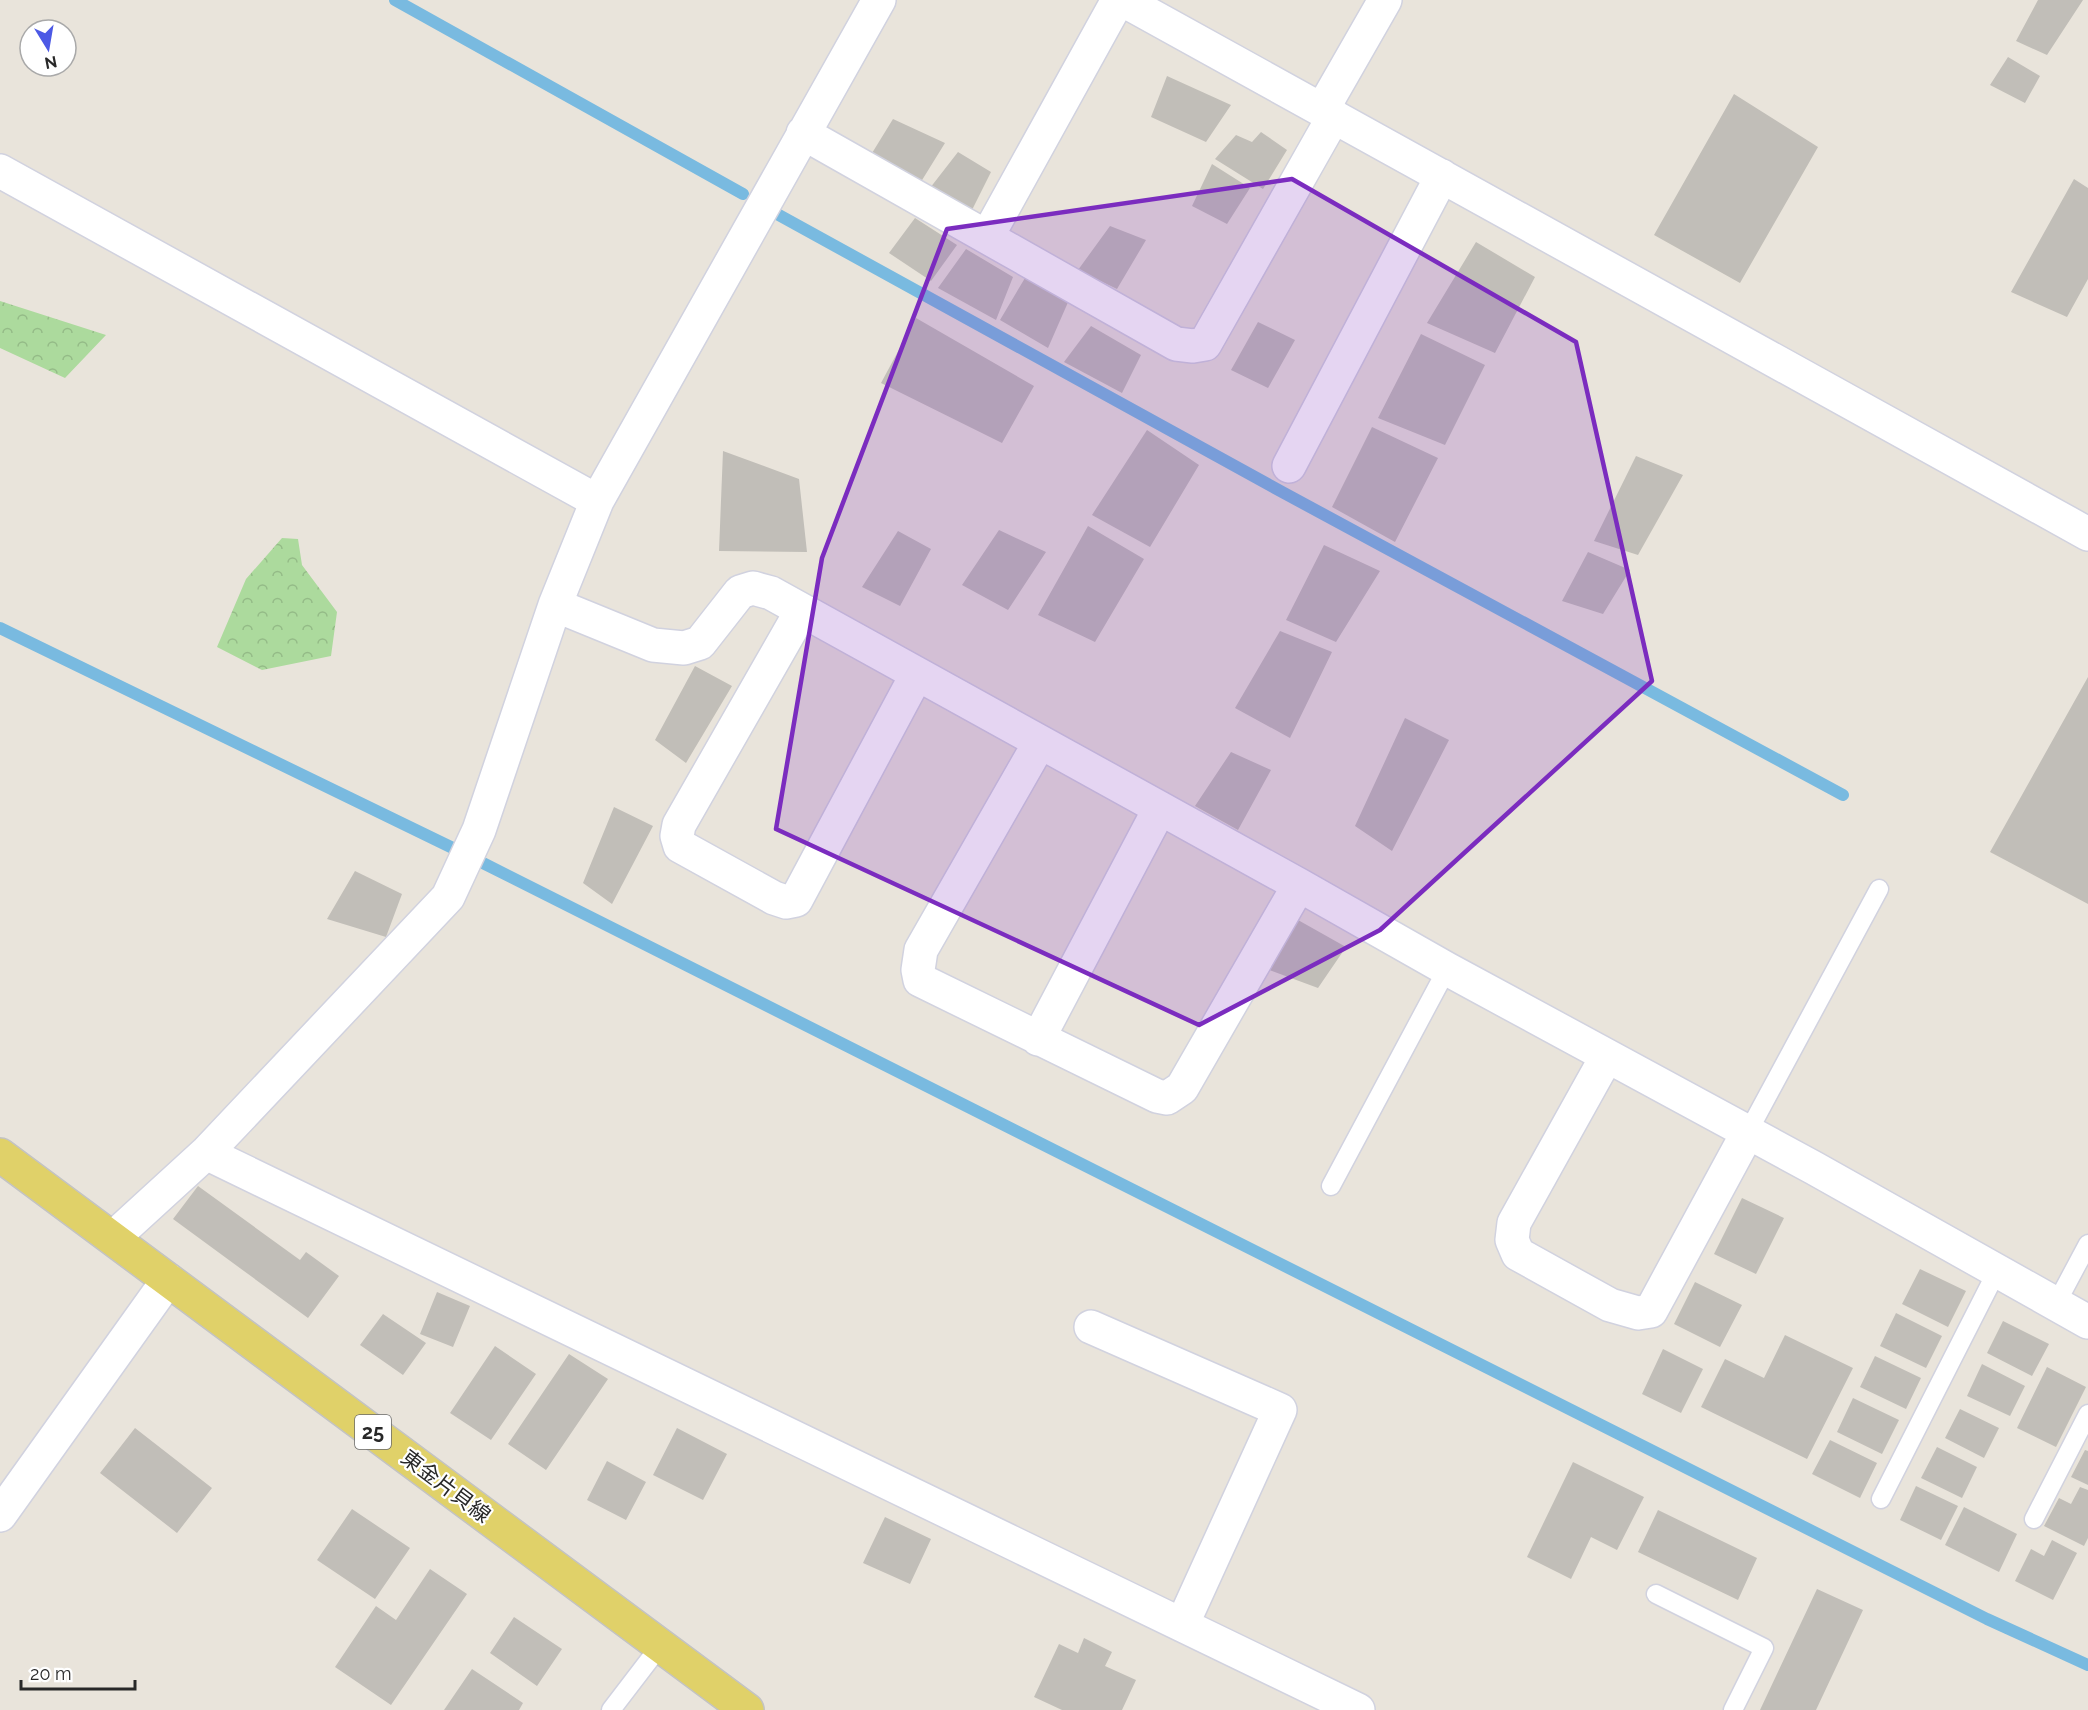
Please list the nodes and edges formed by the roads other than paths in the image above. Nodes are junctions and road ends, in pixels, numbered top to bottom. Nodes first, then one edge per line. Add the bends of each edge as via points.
1 (879, 0) edge
2 (1118, 0) edge
3 (1123, 0) edge
4 (1385, 0) edge
5 (1169, 11) edge
6 (1328, 113) junction
7 (803, 133) junction
8 (0, 171) edge
9 (1442, 176) junction
10 (987, 237) junction
11 (1289, 466) dead end
12 (597, 501) junction
13 (2088, 534) edge
14 (555, 605) junction
15 (802, 610) junction
16 (917, 674) junction
17 (1040, 742) junction
18 (1160, 808) junction
19 (1299, 885) junction
20 (1879, 889) dead end
21 (1447, 969) junction
22 (1038, 1039) junction
23 (1607, 1056) junction
24 (1748, 1132) junction
25 (206, 1153) junction
26 (0, 1155) edge
27 (1331, 1186) dead end
28 (113, 1238) junction
29 (2088, 1244) edge
30 (1997, 1271) junction
31 (168, 1280) junction
32 (2056, 1304) junction
33 (2088, 1322) edge
34 (1091, 1327) dead end
35 (2088, 1414) edge
36 (1881, 1499) dead end
37 (0, 1515) edge
38 (2034, 1519) dead end
39 (1656, 1594) dead end
40 (1182, 1625) junction
41 (660, 1646) junction
42 (611, 1710) edge
43 (747, 1710) edge
44 (1358, 1710) edge
45 (1733, 1710) edge

1 - 7 street
2 - 10 street
3 - 5 street
4 - 6 street
5 - 6 street
6 - 9 street
6 - 10 street via 1205,344 1176,344
7 - 10 street
7 - 12 street
8 - 12 street
9 - 11 street
9 - 13 street
12 - 14 street
14 - 15 street via 653,645 684,648 700,643 740,592 753,588 771,593
14 - 25 street via 475,839 448,897
15 - 16 street
15 - 16 street via 679,825 680,846 774,898 796,900
16 - 17 street
17 - 18 street
17 - 22 street via 921,950 918,970 920,980
18 - 19 street
18 - 22 street
19 - 21 street
19 - 22 street via 1182,1088 1167,1098
20 - 24 lane
21 - 23 street
21 - 27 lane
23 - 24 street
23 - 24 street via 1514,1222 1512,1240 1518,1254 1610,1305 1638,1313 1651,1311
24 - 30 street
25 - 28 street
25 - 40 street
26 - 28 main road, 東金片貝線 / 25
28 - 31 main road, 東金片貝線 / 25
29 - 32 lane
30 - 32 street
30 - 36 lane
31 - 37 street
31 - 41 main road, 東金片貝線 / 25
32 - 33 street
34 - 40 street via 1280,1410
35 - 38 lane
39 - 45 lane via 1764,1648
40 - 44 street
41 - 42 lane
41 - 43 main road, 東金片貝線 / 25

